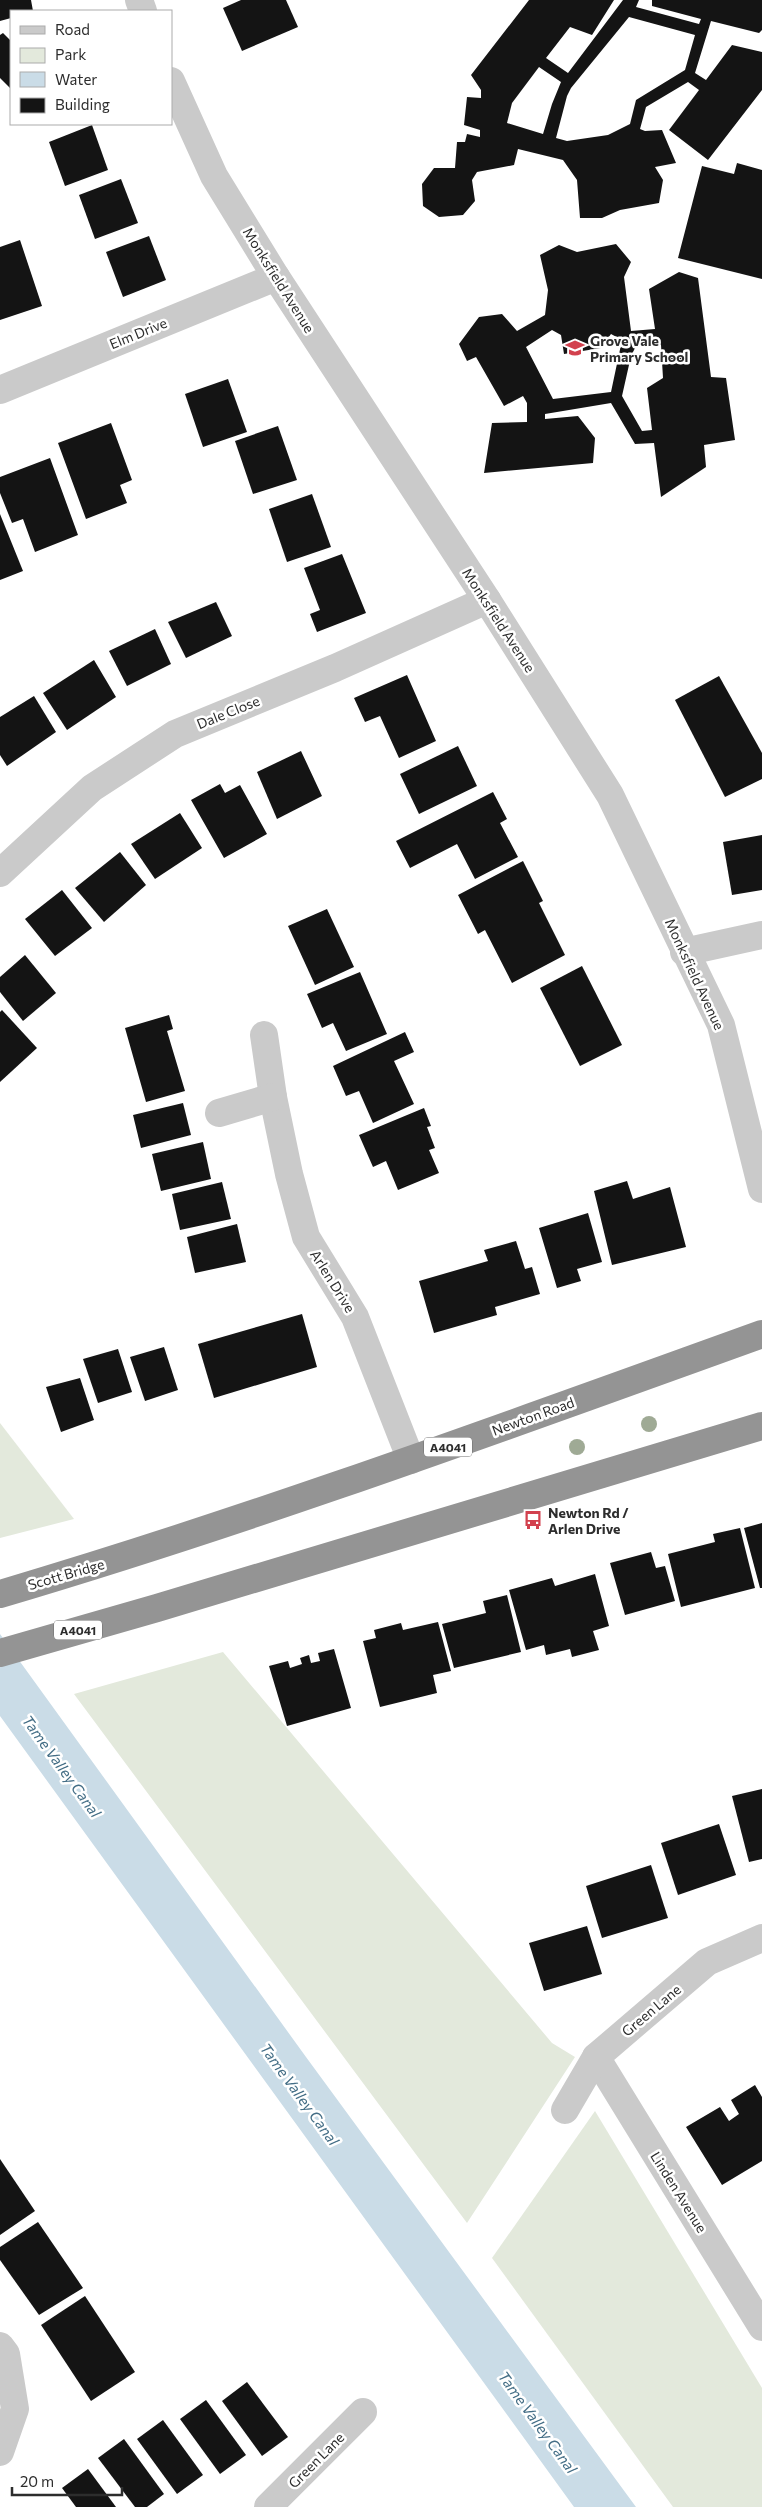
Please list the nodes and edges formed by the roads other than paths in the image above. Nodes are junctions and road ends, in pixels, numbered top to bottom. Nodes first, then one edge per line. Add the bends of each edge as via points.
1 (172, 83) edge
2 (276, 277) junction
3 (0, 390) edge
4 (486, 600) junction
5 (0, 873) edge
6 (762, 935) edge
7 (684, 952) junction
8 (264, 1035) dead end
9 (273, 1097) junction
10 (219, 1113) dead end
11 (762, 1190) edge
12 (762, 1334) edge
13 (762, 1426) edge
14 (411, 1460) junction
15 (133, 1555) joint
16 (0, 1594) edge
17 (0, 1653) edge
18 (762, 1938) edge
19 (596, 2057) junction
20 (565, 2110) dead end
21 (762, 2327) edge
22 (0, 2346) edge
23 (363, 2412) dead end
24 (0, 2452) edge
25 (268, 2507) edge

1 - 2 street, Monksfield Avenue via 214,176
2 - 3 street, Elm Drive
2 - 4 street, Monksfield Avenue
4 - 5 street, Dale Close via 335,668 174,734 92,788
4 - 7 street, Monksfield Avenue via 610,795
6 - 7 street
7 - 11 street, Monksfield Avenue via 721,1024
8 - 9 street, Arlen Drive
9 - 10 street
9 - 14 street, Arlen Drive via 306,1237 355,1317
12 - 14 highway, Newton Road / A4041
13 - 17 highway, A4041
14 - 15 highway, Newton Road / A4041
15 - 16 highway, Scott Bridge / A4041
18 - 19 street, Green Lane via 707,1962
19 - 20 street, Green Lane
19 - 21 street, Linden Avenue
22 - 24 street via 6,2354 15,2409
23 - 25 street, Green Lane

